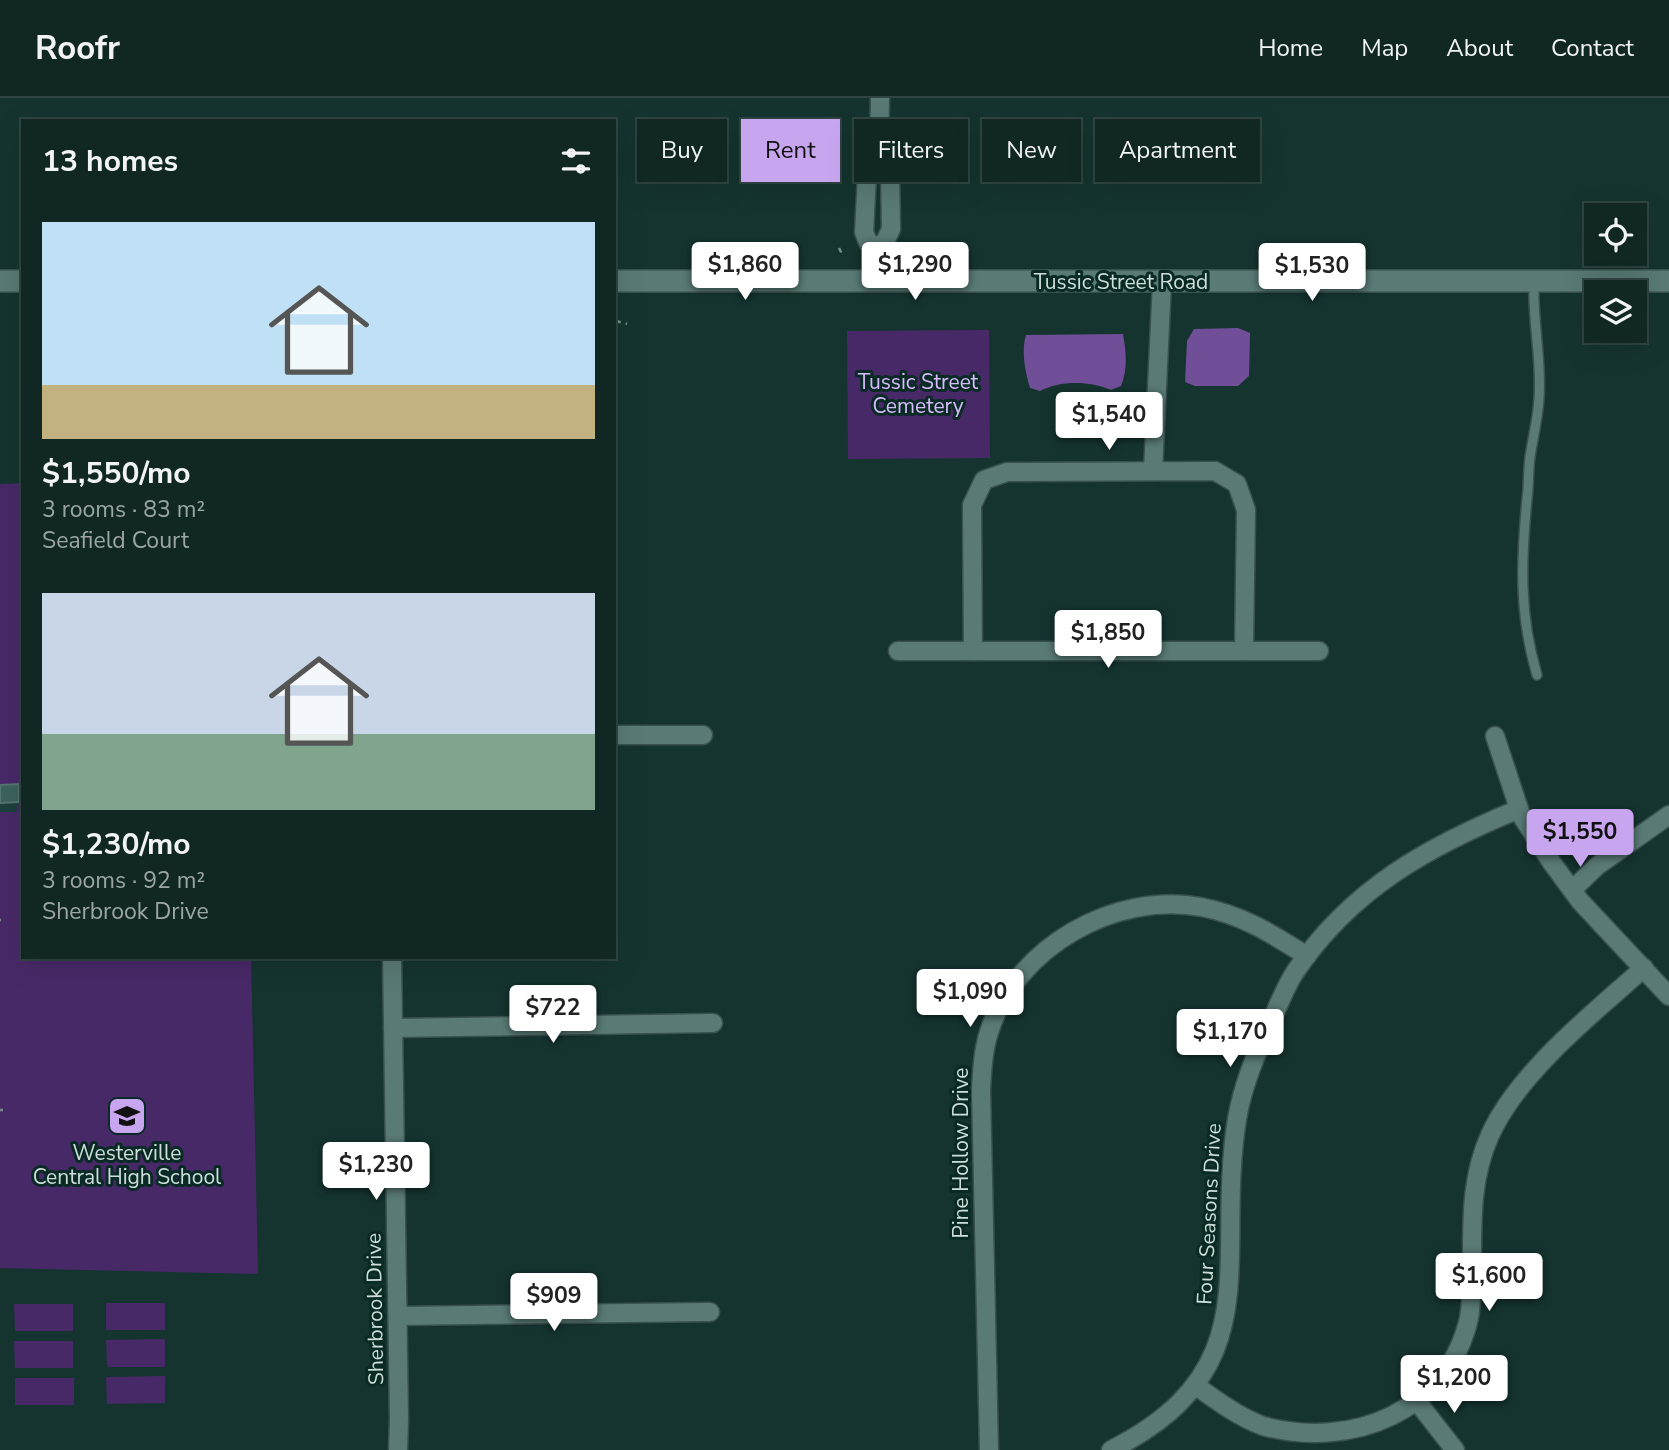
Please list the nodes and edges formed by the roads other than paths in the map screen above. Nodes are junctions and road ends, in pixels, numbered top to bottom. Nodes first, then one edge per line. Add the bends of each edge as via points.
1 (880, 98) edge
2 (880, 119) edge
3 (867, 182) edge
4 (890, 182) edge
5 (877, 247) junction
6 (0, 281) edge
7 (21, 281) edge
8 (616, 281) edge
9 (876, 281) junction
10 (1534, 281) junction
11 (1669, 281) edge
12 (1162, 282) junction
13 (1153, 471) junction
14 (1244, 650) junction
15 (898, 651) dead end
16 (973, 651) junction
17 (1319, 651) dead end
18 (1537, 675) dead end
19 (616, 735) edge
20 (703, 735) dead end
21 (1495, 736) dead end
22 (1519, 809) junction
23 (1669, 815) edge
24 (1572, 890) junction
25 (1307, 956) junction
26 (392, 959) edge
27 (1644, 968) junction
28 (1669, 996) edge
29 (713, 1024) dead end
30 (393, 1028) junction
31 (710, 1312) dead end
32 (398, 1316) junction
33 (1195, 1385) junction
34 (1419, 1404) junction
35 (398, 1450) edge
36 (989, 1450) edge
37 (1111, 1450) edge
38 (1455, 1450) edge

1 - 2 street
3 - 5 street via 863,232
4 - 5 street via 891,229
5 - 9 street
6 - 7 main road
8 - 9 main road, Tussic Street Road
9 - 12 main road, Tussic Street Road
10 - 11 main road, Tussic Street Road
10 - 12 main road, Tussic Street Road
10 - 18 lane via 1539,400 1529,459 1521,568 1528,646
12 - 13 street
13 - 14 street via 1215,471 1237,484 1246,510
13 - 16 street via 1007,472 984,480 972,505
14 - 16 street
14 - 17 street
15 - 16 street
19 - 20 street
21 - 22 street
22 - 24 street
22 - 25 street, Four Seasons Drive via 1440,843 1404,865 1359,902
23 - 24 street via 1597,866
24 - 27 street
25 - 33 street, Four Seasons Drive via 1254,1056 1243,1092 1231,1174 1228,1303 1214,1350
25 - 36 street, Pine Hollow Drive via 1252,922 1231,915 1200,907 1148,905 1093,921 1070,933 1050,947 1012,988 989,1032 981,1090
26 - 30 street, Sherbrook Drive
27 - 28 street
27 - 34 street via 1539,1066 1502,1111 1473,1189 1469,1318 1452,1362
29 - 30 street
30 - 32 street, Sherbrook Drive
31 - 32 street
32 - 35 street, Sherbrook Drive
33 - 34 street via 1263,1426 1310,1437 1374,1428
33 - 37 street, Four Seasons Drive via 1165,1416
34 - 38 street

